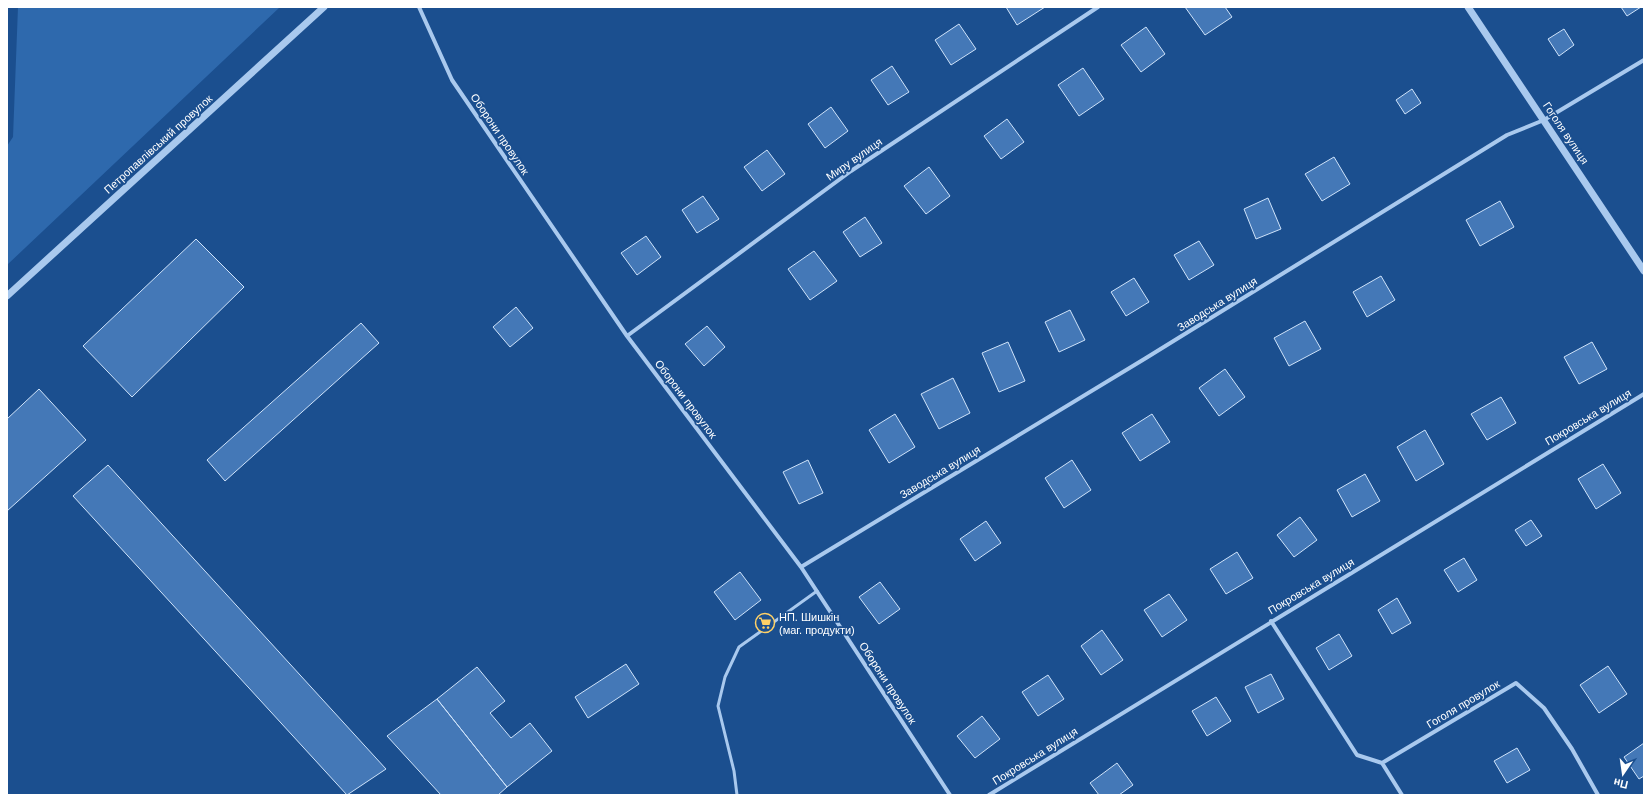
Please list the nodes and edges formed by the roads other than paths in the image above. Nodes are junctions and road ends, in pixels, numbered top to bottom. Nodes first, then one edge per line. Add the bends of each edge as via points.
1 (324, 7) edge
2 (419, 7) edge
3 (1098, 7) edge
4 (1468, 7) edge
5 (1644, 60) edge
6 (1544, 120) junction
7 (1644, 271) edge
8 (7, 296) edge
9 (627, 336) junction
10 (1644, 394) edge
11 (801, 567) junction
12 (817, 591) junction
13 (1271, 621) junction
14 (1382, 763) junction
15 (737, 795) edge
16 (950, 795) edge
17 (989, 795) edge
18 (1402, 795) edge
19 (1598, 795) edge

1 - 8 street, Петропавлівський провулок
2 - 9 street, Оборони провулок via 452,80
3 - 9 street, Миру вулиця via 851,171
4 - 6 street, Гоголя вулиця
5 - 6 street, Заводська вулиця
6 - 7 street, Гоголя вулиця
6 - 11 street, Заводська вулиця via 1507,135
9 - 11 street, Оборони провулок
10 - 13 street, Покровська вулиця
11 - 12 street, Оборони провулок
12 - 15 lane via 739,647 725,678 718,706 734,771
12 - 16 street, Оборони провулок
13 - 14 street via 1357,755
13 - 17 street, Покровська вулиця
14 - 18 street
14 - 19 street, Гоголя провулок via 1516,683 1544,708 1572,749

